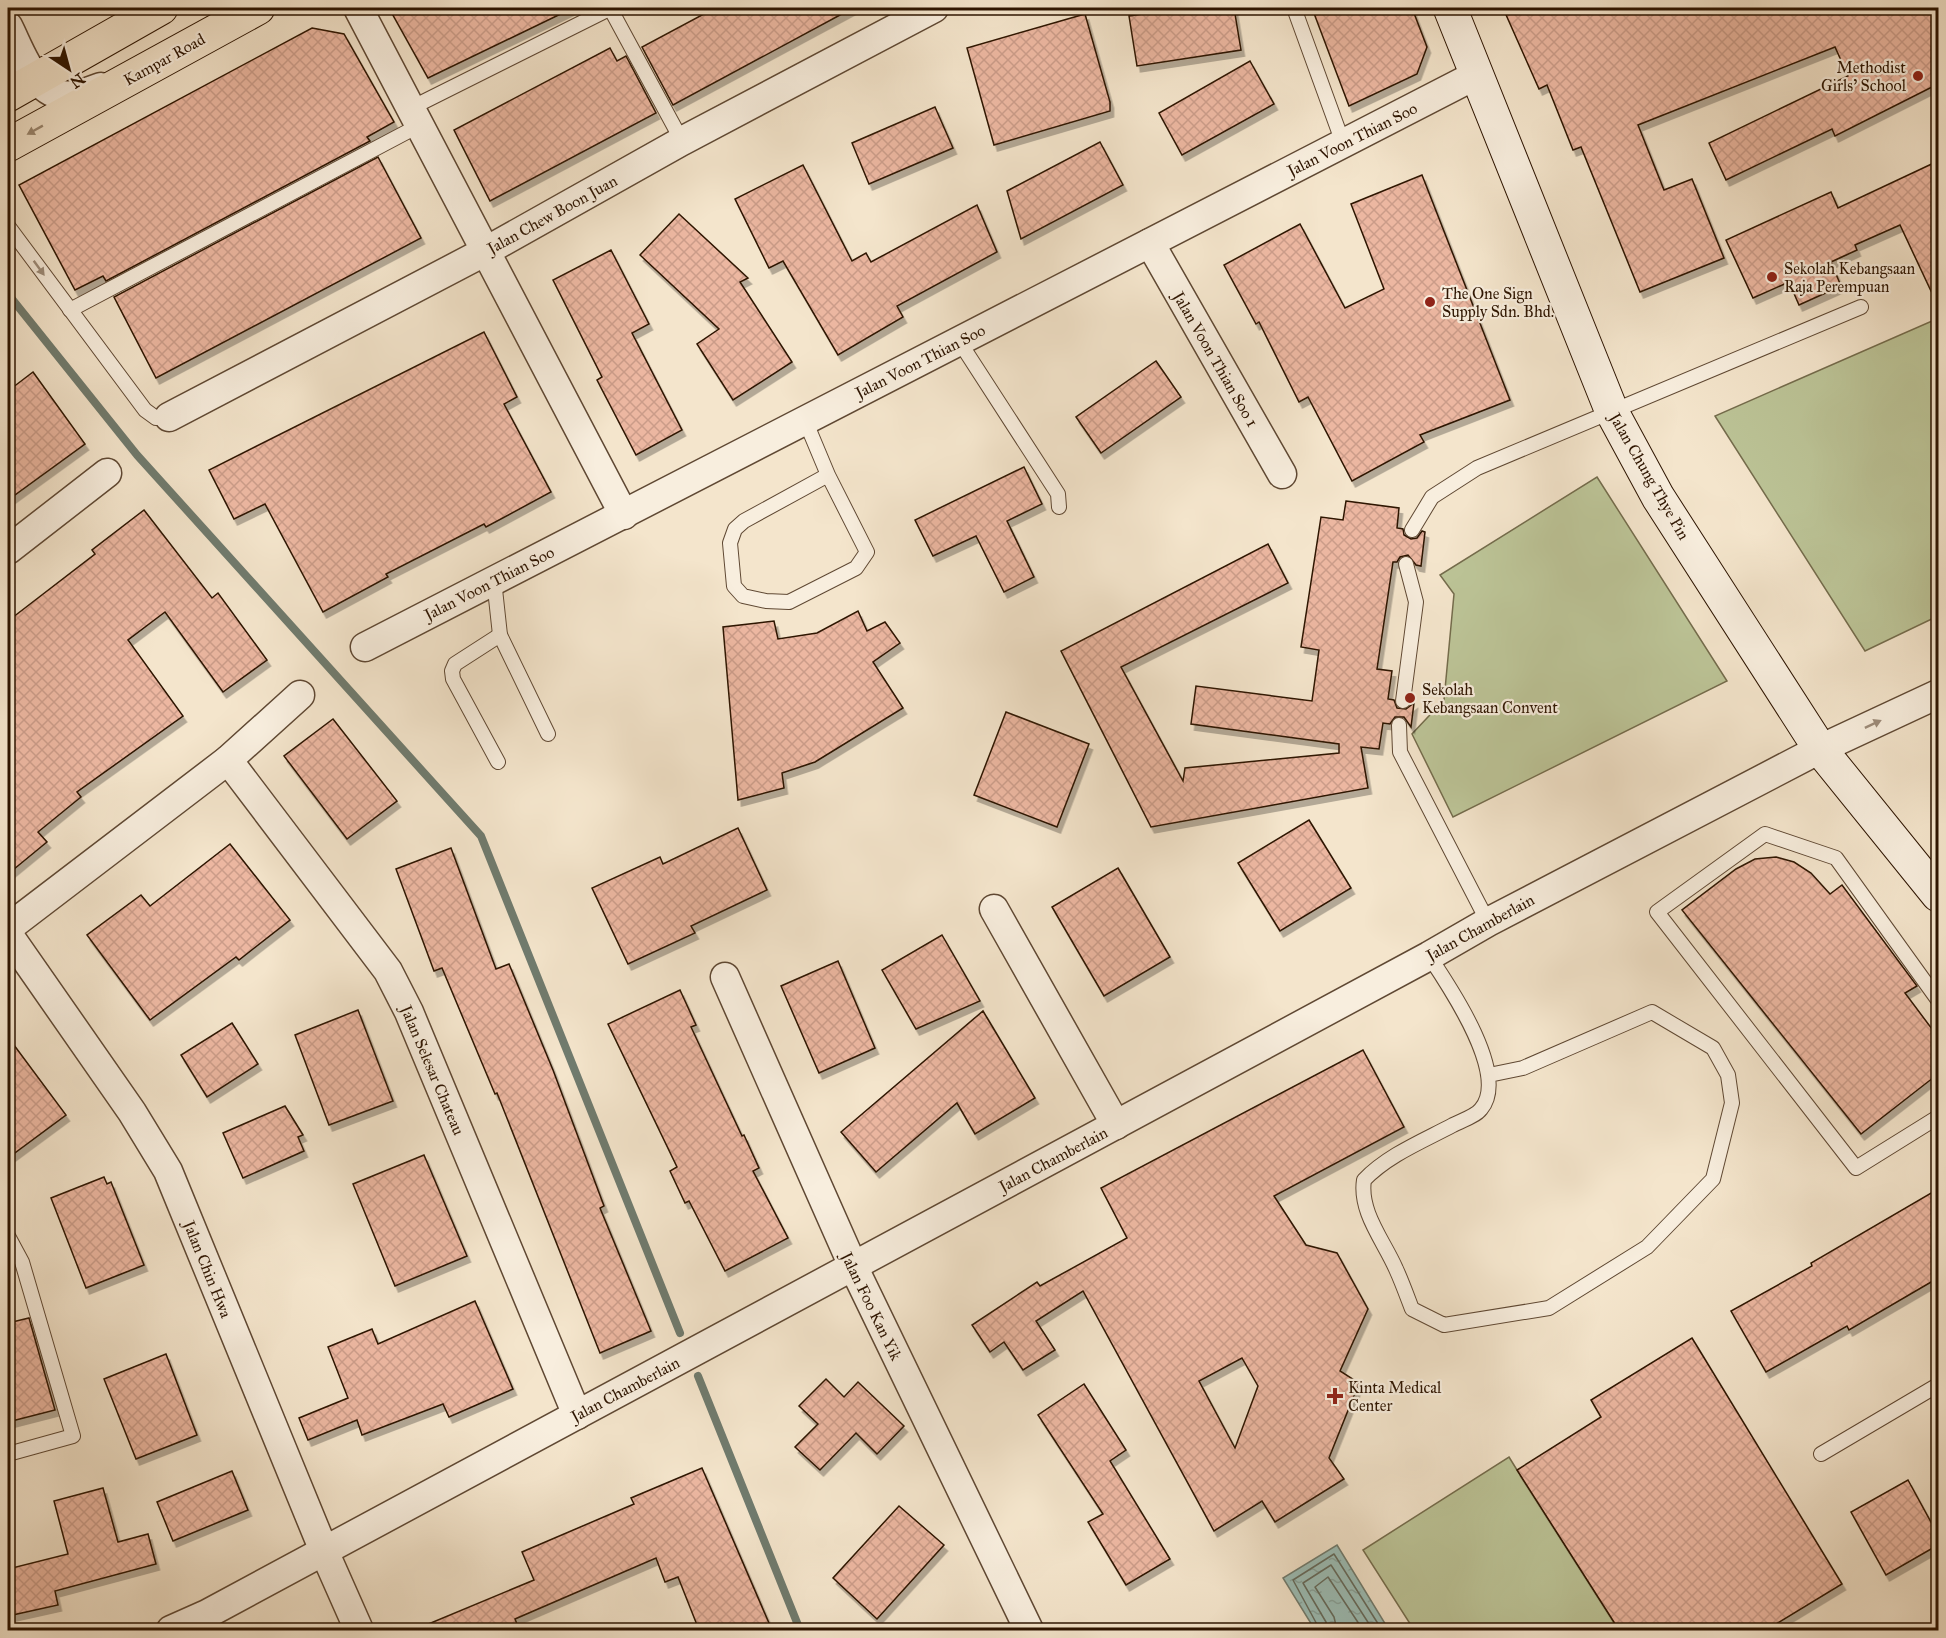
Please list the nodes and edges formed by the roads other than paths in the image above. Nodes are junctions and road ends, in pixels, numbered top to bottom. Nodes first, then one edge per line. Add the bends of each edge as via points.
1 (161, 8) edge
2 (258, 8) edge
3 (358, 8) edge
4 (611, 8) edge
5 (934, 8) edge
6 (1294, 8) edge
7 (1450, 8) edge
8 (8, 26) edge
9 (1476, 75) junction
10 (36, 80) junction
11 (123, 81) junction
12 (8, 95) edge
13 (416, 117) junction
14 (682, 141) junction
15 (1343, 143) junction
16 (8, 145) edge
17 (8, 226) edge
18 (1150, 243) junction
19 (486, 251) junction
20 (1861, 307) dead end
21 (70, 310) junction
22 (959, 341) junction
23 (1612, 412) junction
24 (169, 417) joint
25 (806, 420) junction
26 (107, 473) dead end
27 (1282, 474) dead end
28 (828, 475) junction
29 (1059, 507) dead end
30 (624, 514) junction
31 (1412, 530) dead end
32 (8, 550) edge
33 (1406, 564) dead end
34 (494, 580) junction
35 (500, 635) junction
36 (365, 647) dead end
37 (1938, 694) edge
38 (300, 695) dead end
39 (1403, 701) dead end
40 (1399, 725) dead end
41 (548, 734) dead end
42 (1820, 749) junction
43 (228, 760) junction
44 (498, 762) dead end
45 (1938, 895) edge
46 (994, 909) dead end
47 (1488, 922) junction
48 (8, 927) edge
49 (8, 934) edge
50 (1429, 956) junction
51 (725, 978) dead end
52 (1938, 1000) edge
53 (1489, 1075) junction
54 (1938, 1117) edge
55 (1116, 1125) junction
56 (8, 1236) edge
57 (22, 1262) junction
58 (8, 1265) edge
59 (853, 1266) junction
60 (1938, 1384) edge
61 (577, 1415) junction
62 (8, 1454) edge
63 (1821, 1454) dead end
64 (324, 1551) junction
65 (171, 1630) edge
66 (359, 1630) edge
67 (1029, 1630) edge

1 - 10 main road
2 - 11 main road, Kampar Road
3 - 13 street
4 - 13 lane
4 - 14 lane
5 - 14 street, Jalan Chew Boon Juan
6 - 15 lane
7 - 9 street, Jalan Chung Thye Pin
8 - 10 street
9 - 15 street, Jalan Voon Thian Soo
9 - 23 street, Jalan Chung Thye Pin
10 - 11 street via 57,94 72,96
10 - 12 main road
11 -> 16 main road, Kampar Road
13 - 19 street
13 - 21 lane
14 - 19 street, Jalan Chew Boon Juan
15 - 18 street, Jalan Voon Thian Soo
17 -> 21 lane
18 - 22 street, Jalan Voon Thian Soo
18 - 27 street, Jalan Voon Thian Soo 1
19 - 24 street, Jalan Chew Boon Juan
19 - 30 street
20 - 23 lane
21 - 24 lane via 145,410 156,417
22 - 25 street, Jalan Voon Thian Soo
22 - 29 lane via 1058,494
23 - 31 lane via 1477,468 1432,497
23 - 42 street, Jalan Chung Thye Pin via 1658,497
25 - 28 lane
25 - 30 street, Jalan Voon Thian Soo
26 - 32 street
28 - 28 lane via 867,552 863,560 856,568 789,602 743,596 734,586 730,543 735,530 744,520
30 - 34 street, Jalan Voon Thian Soo
33 - 39 lane via 1416,602
34 - 35 lane
34 - 36 street, Jalan Voon Thian Soo
35 - 41 lane
35 - 44 lane via 455,664 452,671
42 -> 37 street, Jalan Chamberlain
38 - 43 street
40 - 47 lane via 1400,752
42 - 45 street, Jalan Chung Thye Pin
42 - 47 street, Jalan Chamberlain
43 - 48 street
43 - 61 street, Jalan Selesar Chateau via 388,971
46 - 55 street
47 - 50 street, Jalan Chamberlain
49 - 64 street, Jalan Chin Hwa via 132,1112 168,1171
50 - 53 lane via 1465,1012
50 - 55 street, Jalan Chamberlain
51 - 59 street, Jalan Foo Kan Yik
52 - 54 lane via 1836,858 1765,834 1657,912 1856,1168
53 - 53 lane via 1489,1093 1481,1110 1389,1160 1364,1180 1364,1199 1372,1222 1412,1309 1444,1325 1549,1308 1647,1247 1713,1179 1732,1103 1728,1075 1713,1048 1652,1012 1523,1068
55 - 59 street, Jalan Chamberlain
56 - 57 lane
57 - 58 lane
57 - 62 lane via 73,1436
59 - 61 street, Jalan Chamberlain
59 - 67 street, Jalan Foo Kan Yik
60 - 63 lane
61 - 64 street, Jalan Chamberlain
64 - 65 street, Jalan Chamberlain
64 - 66 street, Jalan Chin Hwa

